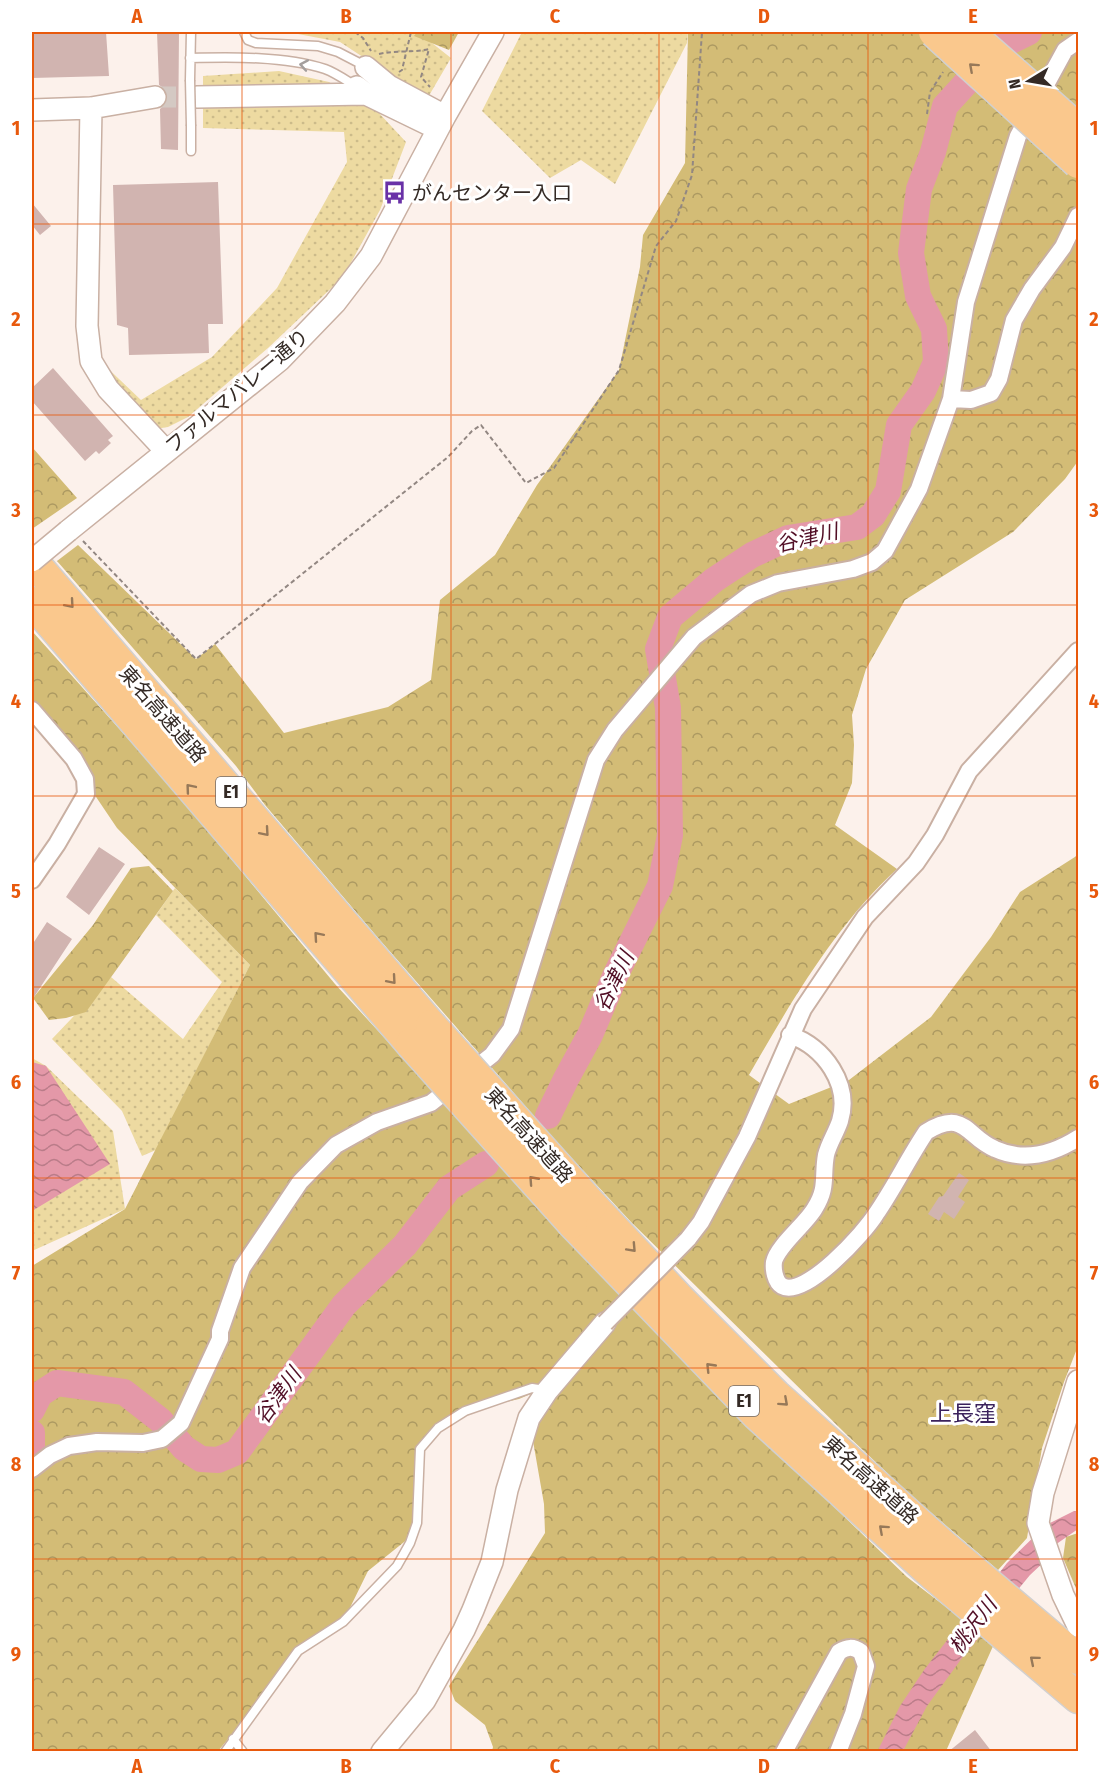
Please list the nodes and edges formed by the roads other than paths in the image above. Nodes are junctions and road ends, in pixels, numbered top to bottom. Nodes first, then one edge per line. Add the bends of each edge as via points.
1 (191, 32) edge
2 (244, 32) edge
3 (493, 32) edge
4 (934, 32) edge
5 (968, 32) edge
6 (1078, 41) edge
7 (190, 58) junction
8 (366, 67) junction
9 (193, 89) junction
10 (362, 91) junction
11 (154, 96) tunnel mouth
12 (91, 108) junction
13 (32, 110) edge
14 (437, 117) junction
15 (1078, 129) edge
16 (191, 151) dead end
17 (1078, 163) edge
18 (1078, 216) edge
19 (951, 399) junction
20 (166, 451) junction
21 (32, 560) edge
22 (32, 602) edge
23 (1078, 651) edge
24 (32, 710) edge
25 (32, 880) edge
26 (421, 1034) junction
27 (790, 1035) junction
28 (1078, 1138) edge
29 (606, 1323) joint
30 (1078, 1381) edge
31 (547, 1390) junction
32 (34, 1467) edge
33 (934, 1557) junction
34 (1078, 1626) edge
35 (1078, 1659) edge
36 (1078, 1698) edge
37 (233, 1739) junction
38 (225, 1752) edge
39 (243, 1752) edge
40 (382, 1752) edge
41 (784, 1752) edge
42 (838, 1752) edge

1 - 7 lane
2 - 8 lane via 248,40 256,43 318,46
3 - 14 street, ファルマバレー通り
17 -> 4 highway, bridge
5 - 15 highway, bridge
6 - 19 street via 1065,50 1018,136 966,302
7 - 9 lane
10 -> 7 lane via 327,70 305,64 242,57
8 - 10 street
8 - 14 street
9 - 10 street
9 - 16 lane, bridge
10 - 14 street
11 - 12 street
12 - 13 street
12 - 20 street via 87,326 91,361 108,389
14 - 20 street, ファルマバレー通り via 370,256 334,303 280,360
18 - 19 street via 1063,247 1014,320 999,379 991,393 971,400
19 - 32 street via 919,489 885,551 872,562 853,569 778,583 751,594 694,637 615,730 596,760 511,1029 492,1055 431,1103 376,1122 336,1145 300,1182 242,1268 220,1339 181,1423 162,1439 143,1443 69,1446
20 - 21 street, ファルマバレー通り, bridge
21 -> 26 highway, 東名高速道路 / E1
26 -> 22 highway, 東名高速道路 / E1
23 - 27 street via 969,771 935,835 916,863 865,917 802,1010
24 - 25 street via 74,759 85,779 86,794
26 - 33 highway, 東名高速道路 / E1, bridge via 582,1214 681,1299
27 - 28 street via 824,1056 835,1073 843,1106 826,1155 824,1190 814,1210 776,1254 774,1270 784,1287 792,1288 811,1279 843,1253 875,1216 926,1132 938,1125 960,1124 994,1149 1021,1156 1041,1155
27 - 29 street, bridge via 747,1137 701,1222
29 - 31 street
30 - 34 street via 1043,1493 1038,1523
31 - 37 lane via 532,1388 465,1411 438,1428 420,1449 417,1523 398,1566 343,1623 298,1651
31 - 40 street via 526,1426 492,1562 469,1620 425,1700
33 - 35 highway, 東名高速道路 / E1
36 -> 33 highway, 東名高速道路 / E1
37 - 38 lane
37 - 39 lane
41 - 42 street via 839,1652 851,1647 861,1652 866,1666

